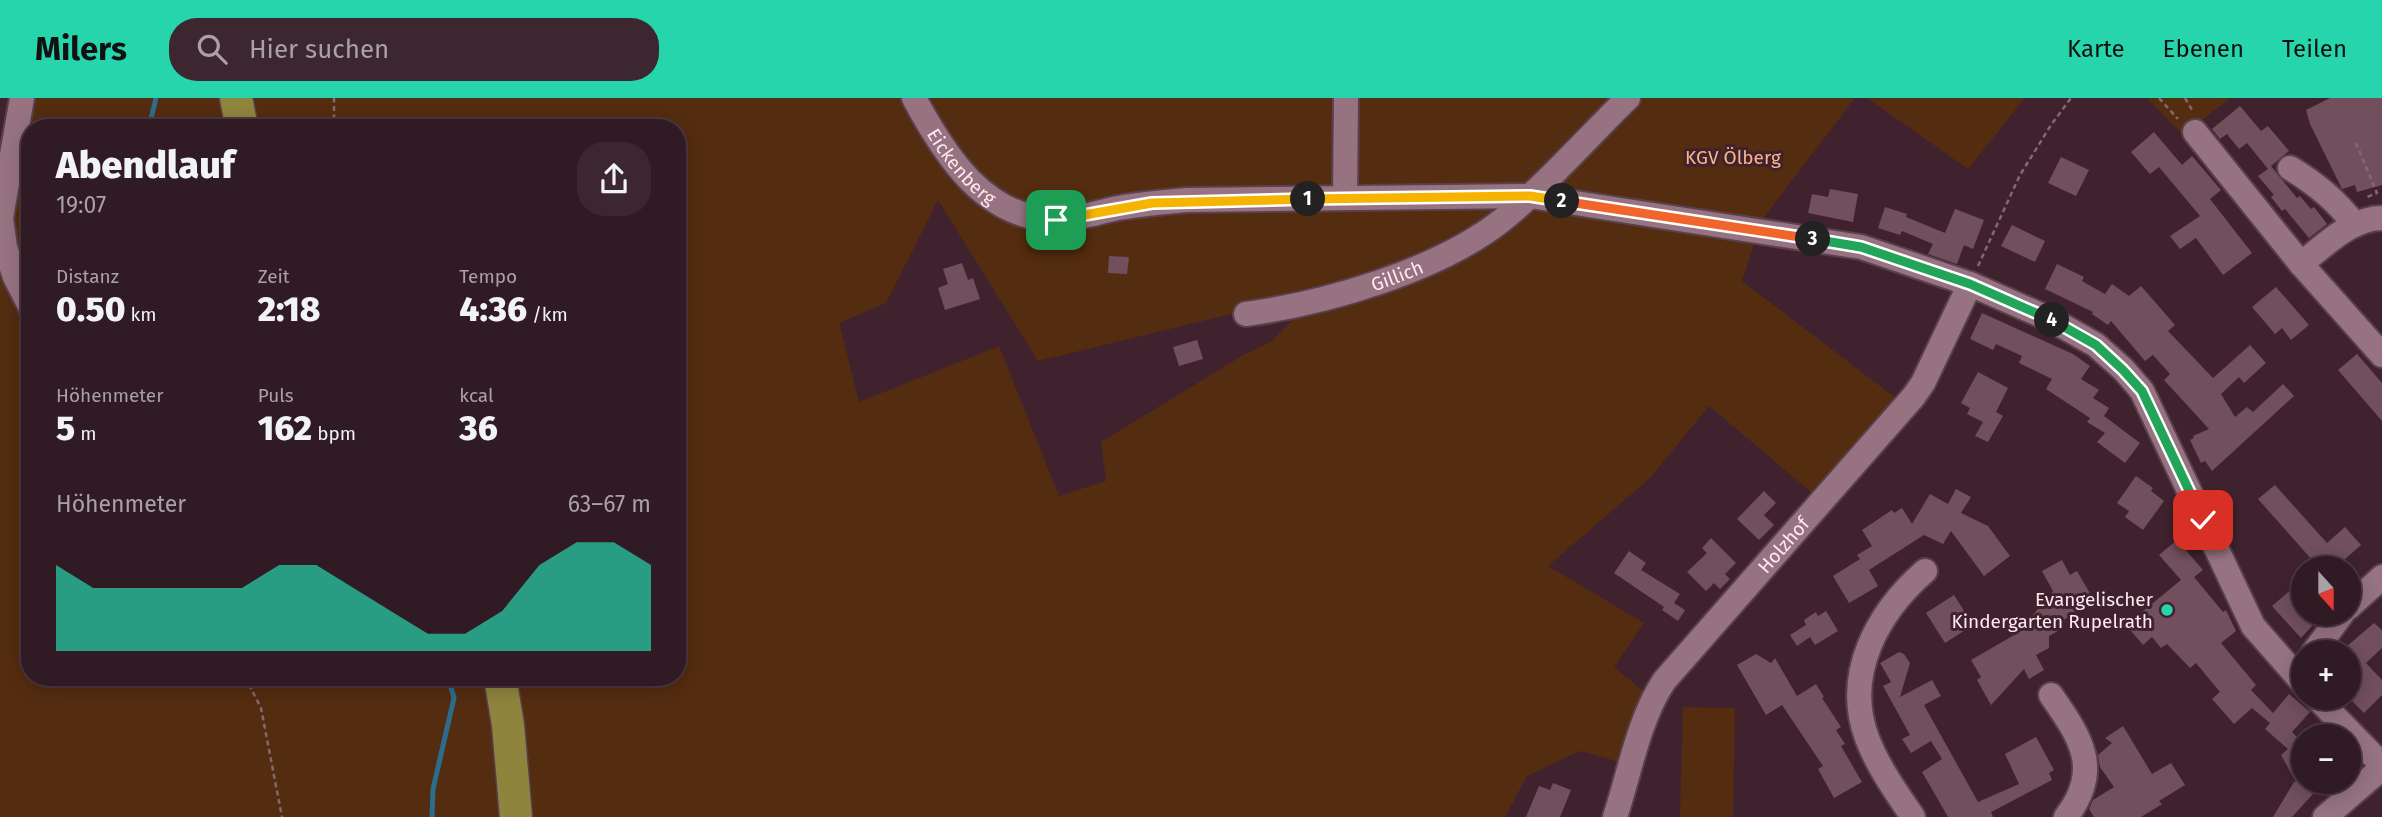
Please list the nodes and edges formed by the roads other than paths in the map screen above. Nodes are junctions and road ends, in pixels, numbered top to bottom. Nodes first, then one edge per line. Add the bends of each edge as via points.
1 (22, 98) edge
2 (236, 98) edge
3 (914, 98) edge
4 (1346, 98) edge
5 (1629, 98) edge
6 (240, 119) edge
7 (2195, 132) road end
8 (2290, 168) dead end
9 (1530, 196) junction
10 (1345, 198) junction
11 (2369, 221) edge
12 (2301, 264) junction
13 (1970, 284) junction
14 (21, 289) edge
15 (1246, 314) dead end
16 (2382, 355) edge
17 (1924, 570) dead end
18 (2382, 577) edge
19 (2361, 596) edge
20 (2291, 666) edge
21 (502, 686) edge
22 (2051, 695) dead end
23 (2328, 710) edge
24 (2382, 766) edge
25 (516, 817) edge
26 (1615, 817) edge
27 (1913, 817) edge
28 (2066, 817) edge
29 (2325, 817) edge

1 - 14 street via 1,218 5,247
2 - 6 main road
3 - 10 street, Eickenberg via 963,175 1005,206 1040,217 1074,218 1175,201
4 - 10 street
5 - 9 street, Gillich
7 - 12 street
8 - 11 street
9 - 10 street, Eickenberg
9 - 13 street, Eickenberg via 1861,247
9 - 15 street, Gillich via 1472,241 1437,259 1321,301
11 - 12 street via 2330,241
12 - 16 street
13 - 20 street, Eickenberg via 2096,345 2142,391 2253,626
13 - 26 street, Holzhof via 1914,396 1654,696
17 - 27 street via 1902,591 1874,632 1861,683 1867,738 1889,783
18 - 19 street
21 - 25 main road
22 - 28 street via 2083,750 2082,788
23 - 24 street
24 - 29 street

